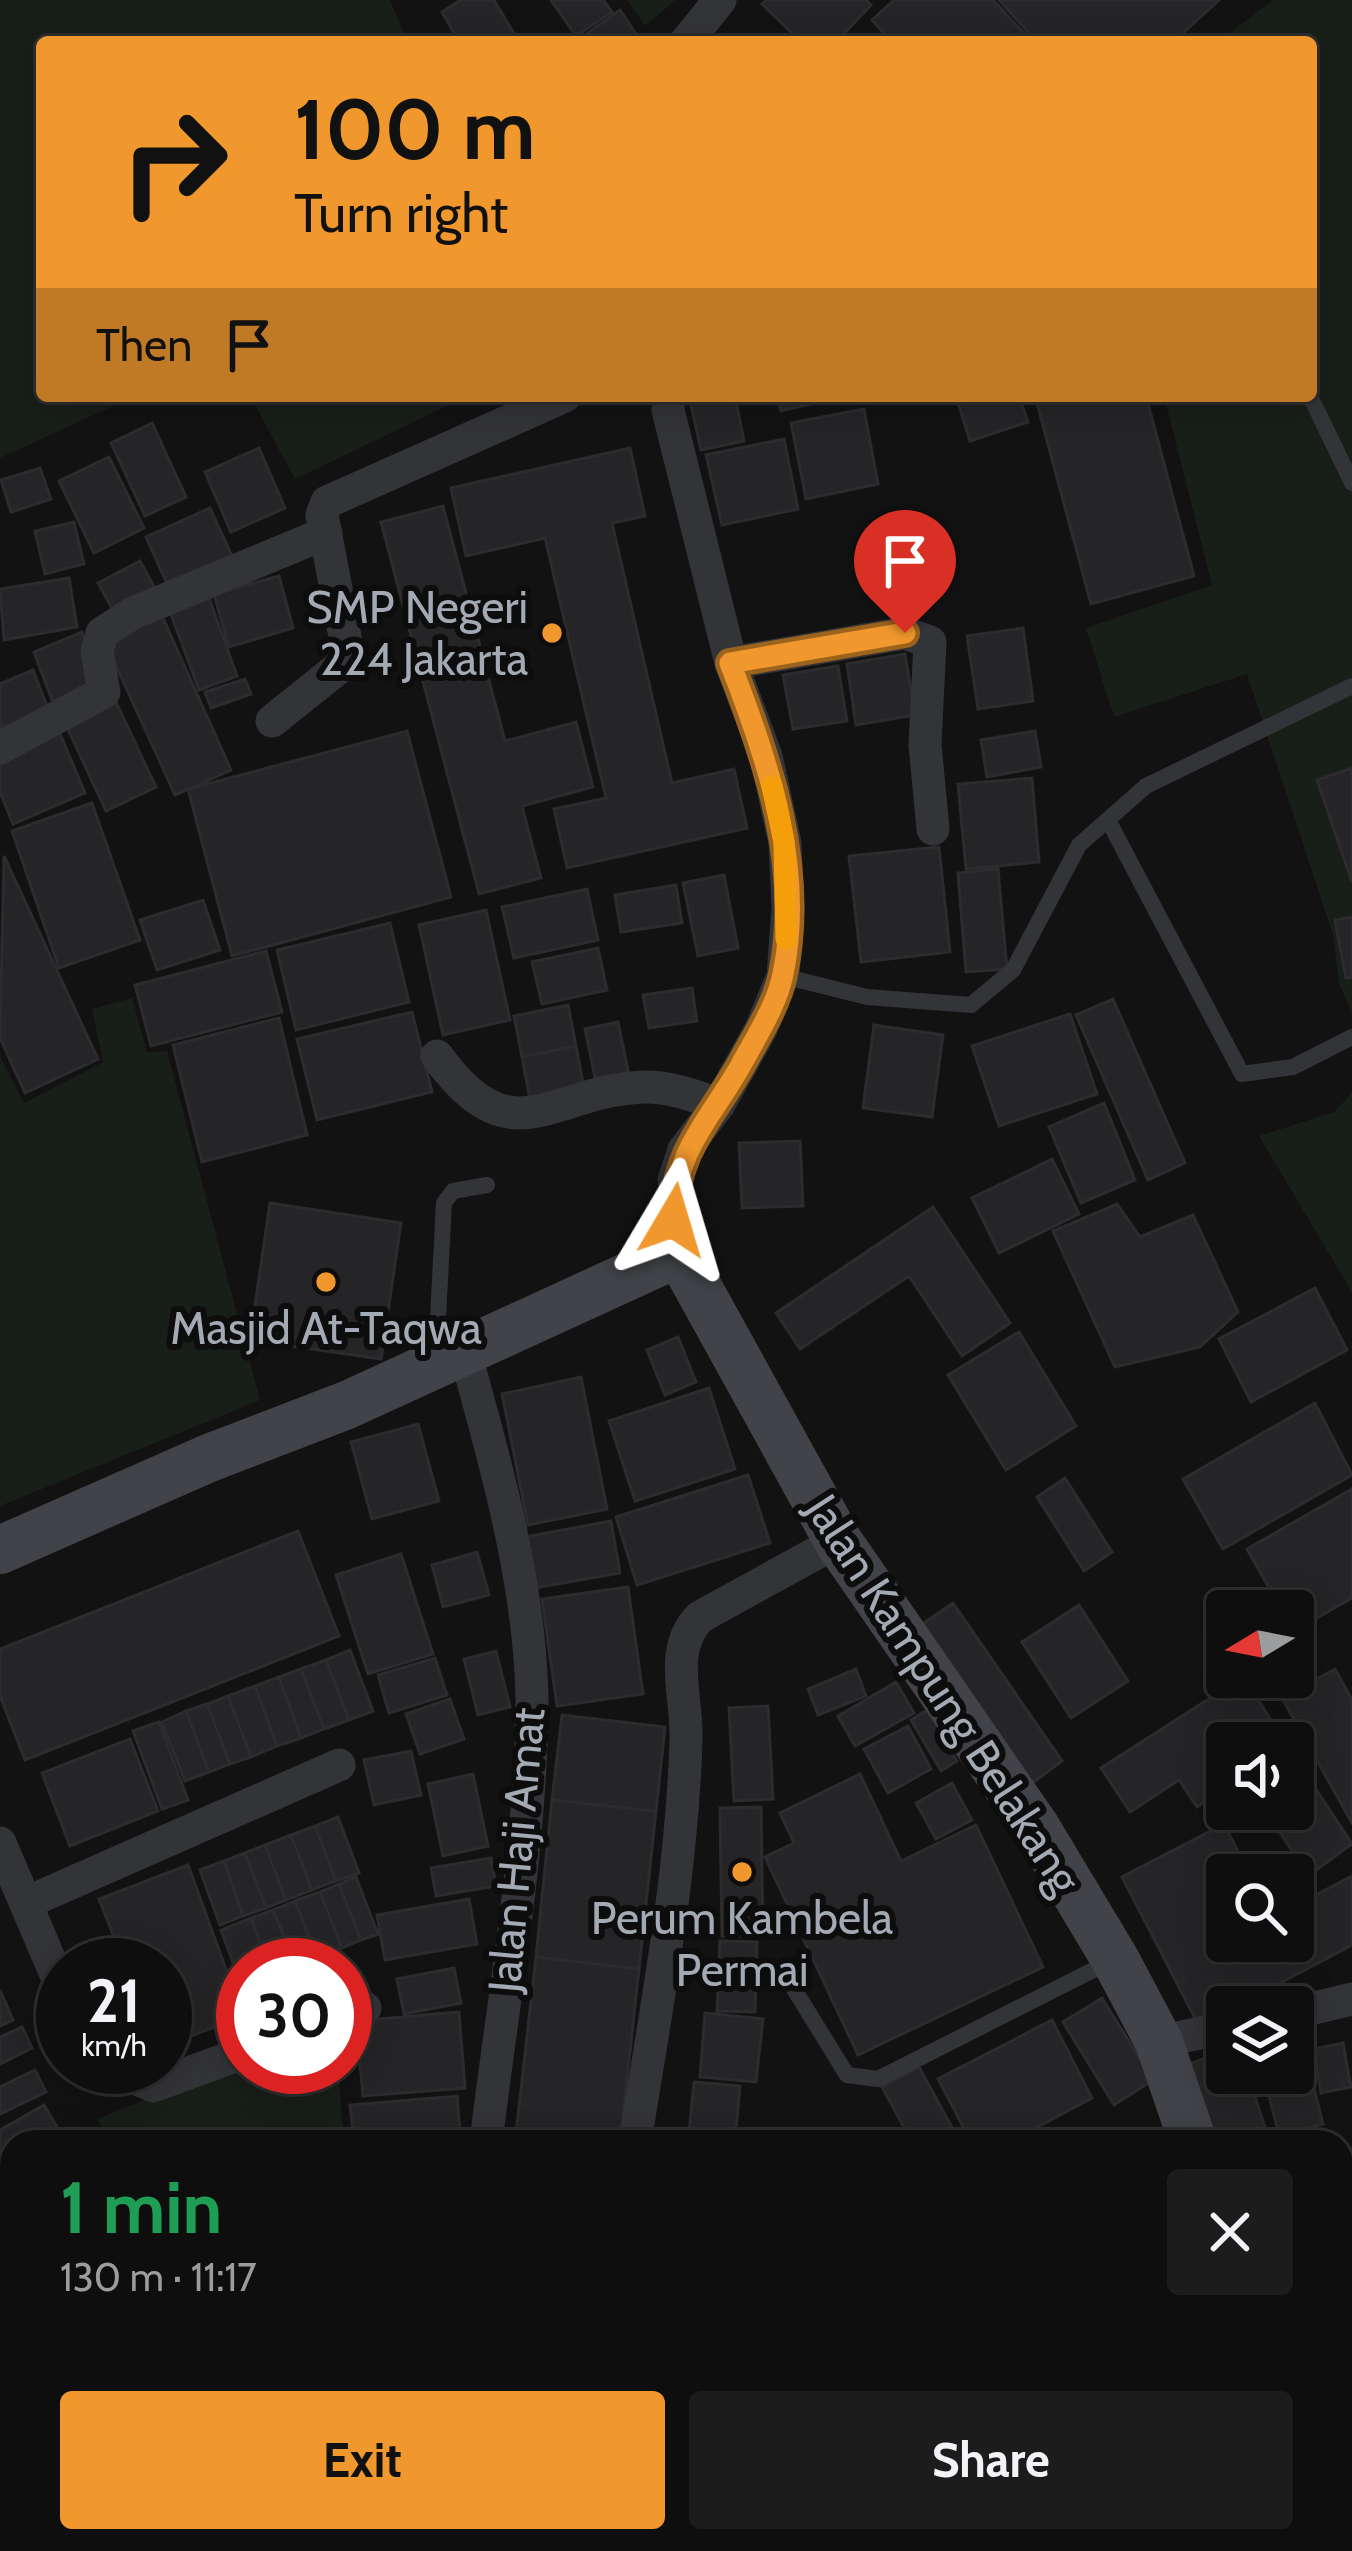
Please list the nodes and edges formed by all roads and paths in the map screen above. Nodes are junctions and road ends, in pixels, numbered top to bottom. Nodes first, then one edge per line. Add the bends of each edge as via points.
1 (720, 0) edge
2 (693, 36) edge
3 (551, 402) edge
4 (669, 402) edge
5 (1313, 402) edge
6 (1352, 483) edge
7 (326, 533) junction
8 (730, 663) junction
9 (1352, 686) edge
10 (272, 721) dead end
11 (0, 748) edge
12 (1108, 820) junction
13 (933, 829) dead end
14 (783, 976) junction
15 (1352, 1037) edge
16 (437, 1056) dead end
17 (719, 1104) junction
18 (487, 1184) dead end
19 (679, 1253) junction
20 (450, 1356) junction
21 (838, 1541) junction
22 (0, 1550) edge
23 (339, 1766) dead end
24 (0, 1843) edge
25 (28, 1902) junction
26 (42, 1938) edge
27 (1115, 1959) junction
28 (794, 1989) dead end
29 (1352, 1999) edge
30 (1314, 2008) edge
31 (1206, 2032) edge
32 (1159, 2042) junction
33 (488, 2130) edge
34 (637, 2130) edge
35 (1177, 2130) edge

1 - 2 street
3 - 7 street via 341,493 327,502
4 - 8 street
5 - 6 lane
7 - 10 street via 347,647 342,665
7 - 11 street via 102,634 104,692
8 - 13 street via 905,633 930,642 925,745
8 - 14 street via 766,757 784,842
9 - 12 lane via 1146,786
12 - 14 lane via 1078,845 1013,970 971,1005 867,997
12 - 15 lane via 1242,1074 1293,1067
14 - 17 street
16 - 17 street via 474,1100 512,1114 641,1087
17 - 19 street via 684,1150 674,1180
18 - 20 lane via 453,1191 444,1203
19 - 20 street
19 - 21 street, Jalan Kampung Belakang
20 - 22 street
20 - 33 street, Jalan Haji Amat via 505,1496 532,1712 520,1893
21 - 27 street, Jalan Kampung Belakang
21 - 34 street via 687,1631 677,1875
23 - 25 street
24 - 25 street
25 - 26 street
27 - 28 lane via 878,2079 847,2075
27 - 32 street, Jalan Kampung Belakang
29 - 30 street
31 - 32 street
32 - 35 street, Jalan Kampung Belakang

